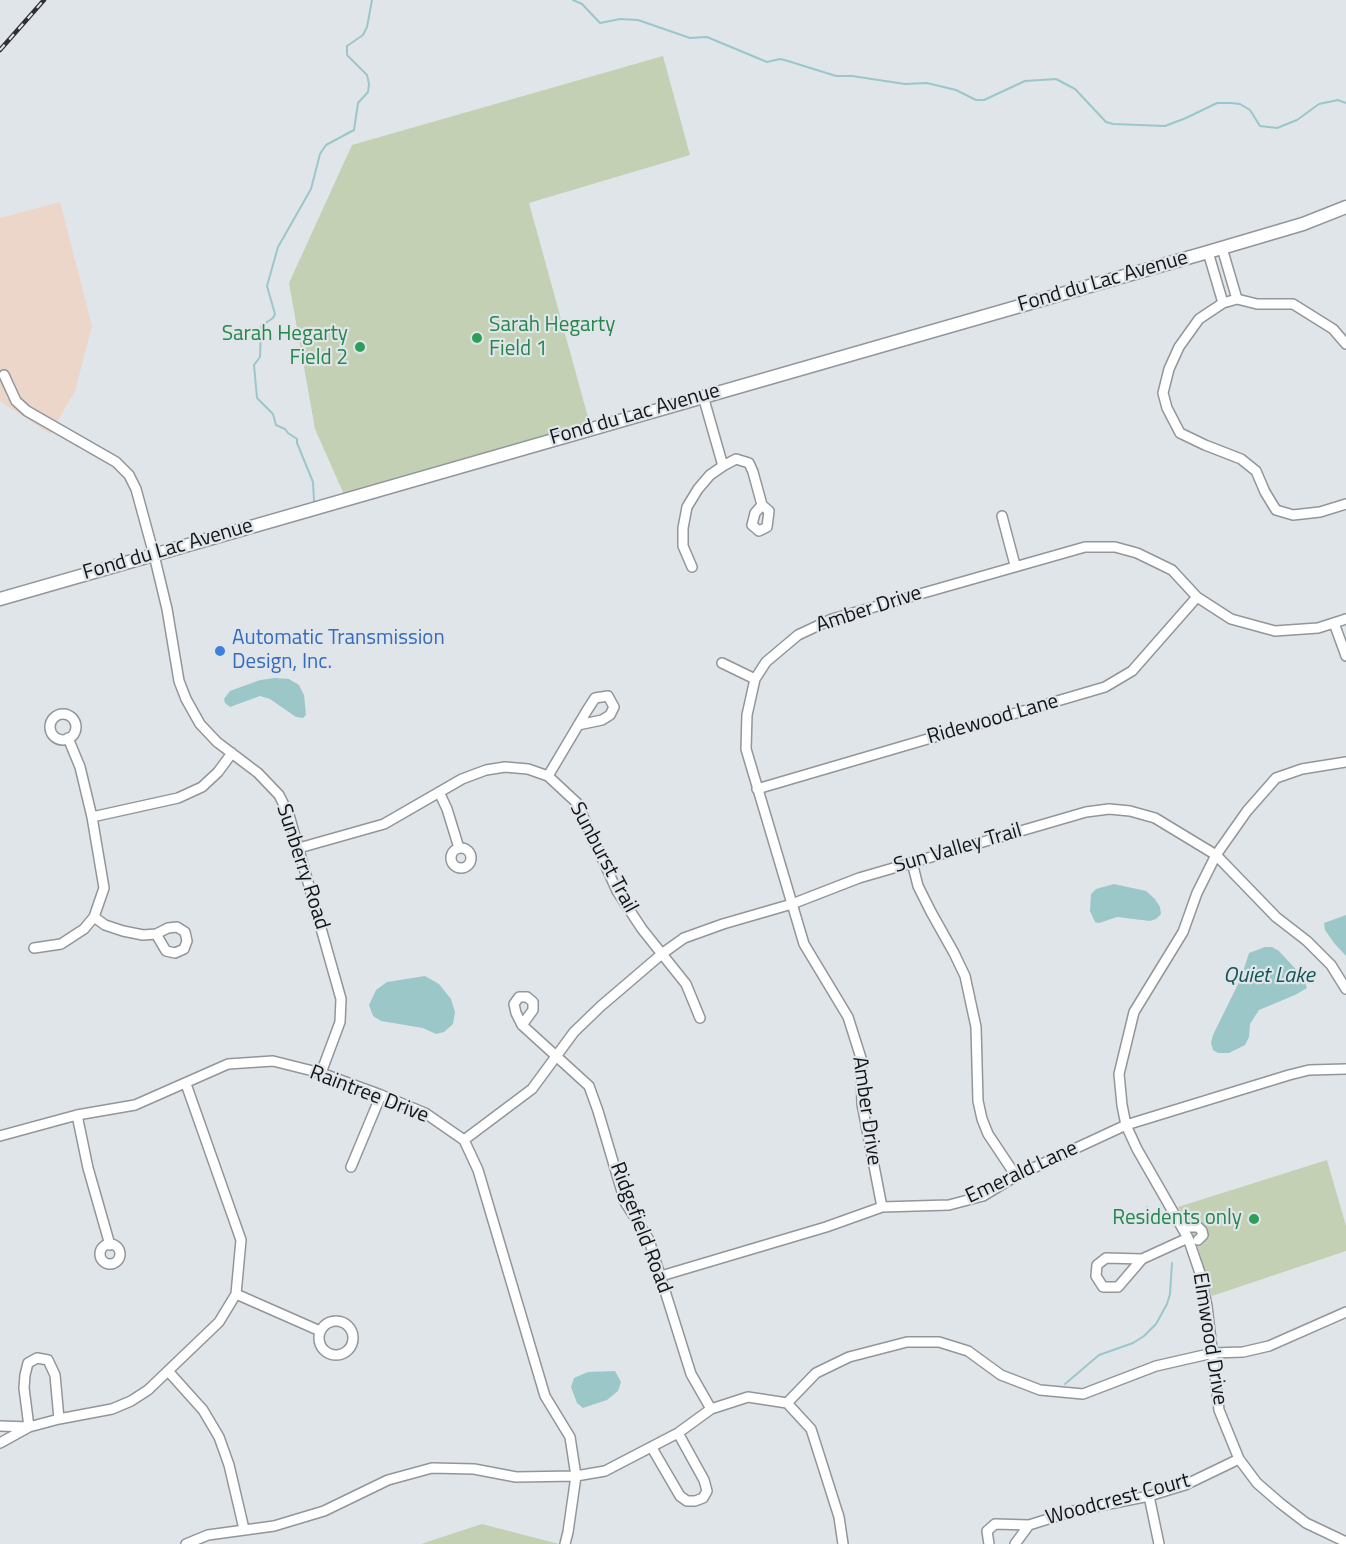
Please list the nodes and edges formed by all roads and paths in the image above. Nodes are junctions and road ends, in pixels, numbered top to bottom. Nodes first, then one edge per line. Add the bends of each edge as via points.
1 (1346, 198) edge
2 (1346, 207) edge
3 (1271, 232) junction
4 (1222, 248) junction
5 (1208, 252) junction
6 (1237, 299) junction
7 (1223, 303) junction
8 (1346, 344) edge
9 (4, 375) dead end
10 (703, 396) junction
11 (723, 466) junction
12 (1346, 504) edge
13 (762, 505) dead end
14 (1002, 516) dead end
15 (154, 555) junction
16 (1015, 565) junction
17 (692, 567) dead end
18 (1197, 597) junction
19 (0, 599) edge
20 (1346, 619) edge
21 (1334, 622) junction
22 (1346, 656) edge
23 (722, 663) dead end
24 (755, 679) junction
25 (578, 725) dead end
26 (68, 738) dead end
27 (232, 753) junction
28 (1346, 762) edge
29 (548, 776) junction
30 (757, 789) junction
31 (439, 792) junction
32 (92, 817) junction
33 (299, 848) junction
34 (459, 848) dead end
35 (1216, 855) junction
36 (912, 862) junction
37 (792, 904) junction
38 (94, 917) junction
39 (156, 934) dead end
40 (34, 948) dead end
41 (663, 953) junction
42 (1346, 989) edge
43 (700, 1018) dead end
44 (522, 1025) dead end
45 (556, 1056) junction
46 (1346, 1069) edge
47 (321, 1073) junction
48 (186, 1084) junction
49 (381, 1095) junction
50 (77, 1115) junction
51 (1126, 1125) junction
52 (0, 1136) edge
53 (464, 1140) junction
54 (351, 1167) dead end
55 (1016, 1176) junction
56 (882, 1208) junction
57 (1191, 1227) dead end
58 (1188, 1238) junction
59 (1198, 1240) dead end
60 (110, 1245) dead end
61 (1142, 1259) junction
62 (661, 1276) junction
63 (236, 1294) junction
64 (1346, 1312) edge
65 (320, 1331) dead end
66 (1213, 1353) junction
67 (168, 1371) junction
68 (787, 1403) junction
69 (711, 1409) junction
70 (59, 1419) junction
71 (0, 1426) edge
72 (29, 1427) junction
73 (678, 1433) junction
74 (0, 1443) edge
75 (652, 1448) junction
76 (1239, 1459) junction
77 (576, 1476) junction
78 (1149, 1496) junction
79 (1029, 1525) junction
80 (244, 1529) junction
81 (1346, 1542) edge
82 (186, 1544) edge
83 (565, 1544) edge
84 (843, 1544) edge
85 (989, 1544) edge
86 (1015, 1544) edge
87 (1159, 1544) edge

1 - 3 main road, Fond du Lac Avenue
2 - 3 main road, Fond du Lac Avenue
3 - 4 main road, Fond du Lac Avenue
4 - 5 main road, Fond du Lac Avenue
4 - 6 street
5 - 7 street
5 - 10 main road, Fond du Lac Avenue
6 - 7 street
6 - 8 street via 1257,304 1293,304 1333,329
7 - 12 street via 1199,319 1169,369 1164,393 1180,433 1241,459 1256,471 1276,510 1293,515
9 - 15 street, Sunberry Road via 16,401 27,411 123,468 136,489
10 - 11 street
10 - 15 main road, Fond du Lac Avenue
11 - 13 street via 736,459 749,463
11 - 17 street via 710,475 687,507 683,546
14 - 16 street
15 - 19 main road, Fond du Lac Avenue
15 - 27 street, Sunberry Road via 186,699 200,724
16 - 18 street, Amber Drive via 1085,547 1115,547 1172,570
16 - 24 street, Amber Drive via 832,619 798,635 766,662
18 - 21 street, Amber Drive via 1231,619 1275,632 1318,628
18 - 30 street, Ridewood Lane via 1132,671 1105,687
20 - 21 street, Amber Drive
21 - 22 street
23 - 24 street
24 - 30 street, Amber Drive via 747,715 746,749
25 - 29 street
26 - 32 street via 80,767
27 - 32 street via 202,787 178,798
27 - 33 street, Sunberry Road via 279,795
28 - 35 street, Elmwood Drive via 1276,778
29 - 31 street, Sunburst Trail via 505,767 462,779
29 - 41 street, Sunburst Trail via 577,803 617,891
30 - 37 street, Amber Drive
31 - 33 street, Sunburst Trail via 384,824
31 - 34 street
32 - 38 street via 104,888
33 - 47 street, Sunberry Road via 341,999 340,1022
35 - 36 street, Sun Valley Trail via 1155,818 1109,809 1086,812
35 - 42 street, Sun Valley Trail via 1268,910 1330,964
35 - 51 street, Elmwood Drive via 1183,932 1134,1012 1119,1074
36 - 37 street, Sun Valley Trail
36 - 55 street via 922,894 965,976 976,1027 982,1119
37 - 41 street, Sun Valley Trail via 684,938
37 - 56 street, Amber Drive via 804,944 848,1017 861,1058 862,1104
38 - 39 street via 123,932
38 - 40 street via 61,944
41 - 43 street, Sunburst Trail via 686,984
41 - 45 street, Sun Valley Trail via 574,1032
44 - 45 street, Ridgefield Road
45 - 53 street, Sun Valley Trail via 532,1089
45 - 62 street, Ridgefield Road via 589,1086 625,1202 649,1240
46 - 51 street, Emerald Lane via 1289,1075
47 - 48 street, Raintree Drive via 273,1061 228,1064
47 - 49 street, Raintree Drive
48 - 50 street, Raintree Drive via 135,1105
48 - 63 street via 241,1240
49 - 53 street, Raintree Drive via 425,1113
49 - 54 street
50 - 52 street, Raintree Drive
50 - 60 street
51 - 55 street, Emerald Lane
51 - 58 street, Elmwood Drive
53 - 77 street via 478,1170 545,1396 570,1437
55 - 56 street, Emerald Lane via 983,1196 949,1205
56 - 62 street, Emerald Lane
57 - 59 street via 1202,1231
58 - 61 street
58 - 66 street, Elmwood Drive via 1200,1273
61 - 61 street via 1106,1258 1097,1265 1096,1275 1103,1287 1118,1287
62 - 69 street, Ridgefield Road via 691,1374
63 - 65 street
63 - 67 street via 219,1322
64 - 66 street via 1269,1346
66 - 68 street via 1156,1366 1083,1394 1040,1390 1001,1375 968,1351 939,1342 907,1342 849,1358 816,1373
66 - 76 street, Elmwood Drive via 1219,1410
67 - 70 street via 131,1401 112,1409
67 - 80 street via 203,1410 219,1437
68 - 69 street via 748,1397
68 - 84 street via 811,1429 839,1517
69 - 73 street
70 - 72 street
70 - 72 street via 55,1375 48,1360 37,1358 28,1363 25,1375
71 - 72 street
72 - 74 street
73 - 75 street
73 - 75 street via 704,1480 703,1498 695,1502 680,1496
75 - 77 street via 605,1471
76 - 78 street, Woodcrest Court via 1185,1485
76 - 81 street, Elmwood Drive via 1257,1483 1288,1510
77 - 80 street via 516,1477 474,1469 432,1468 388,1480 324,1511 274,1526
77 - 83 street
78 - 79 street, Woodcrest Court via 1074,1511
78 - 87 street
79 - 85 street, Woodcrest Court via 995,1524 987,1531
79 - 86 street, Woodcrest Court
80 - 82 street via 208,1535

